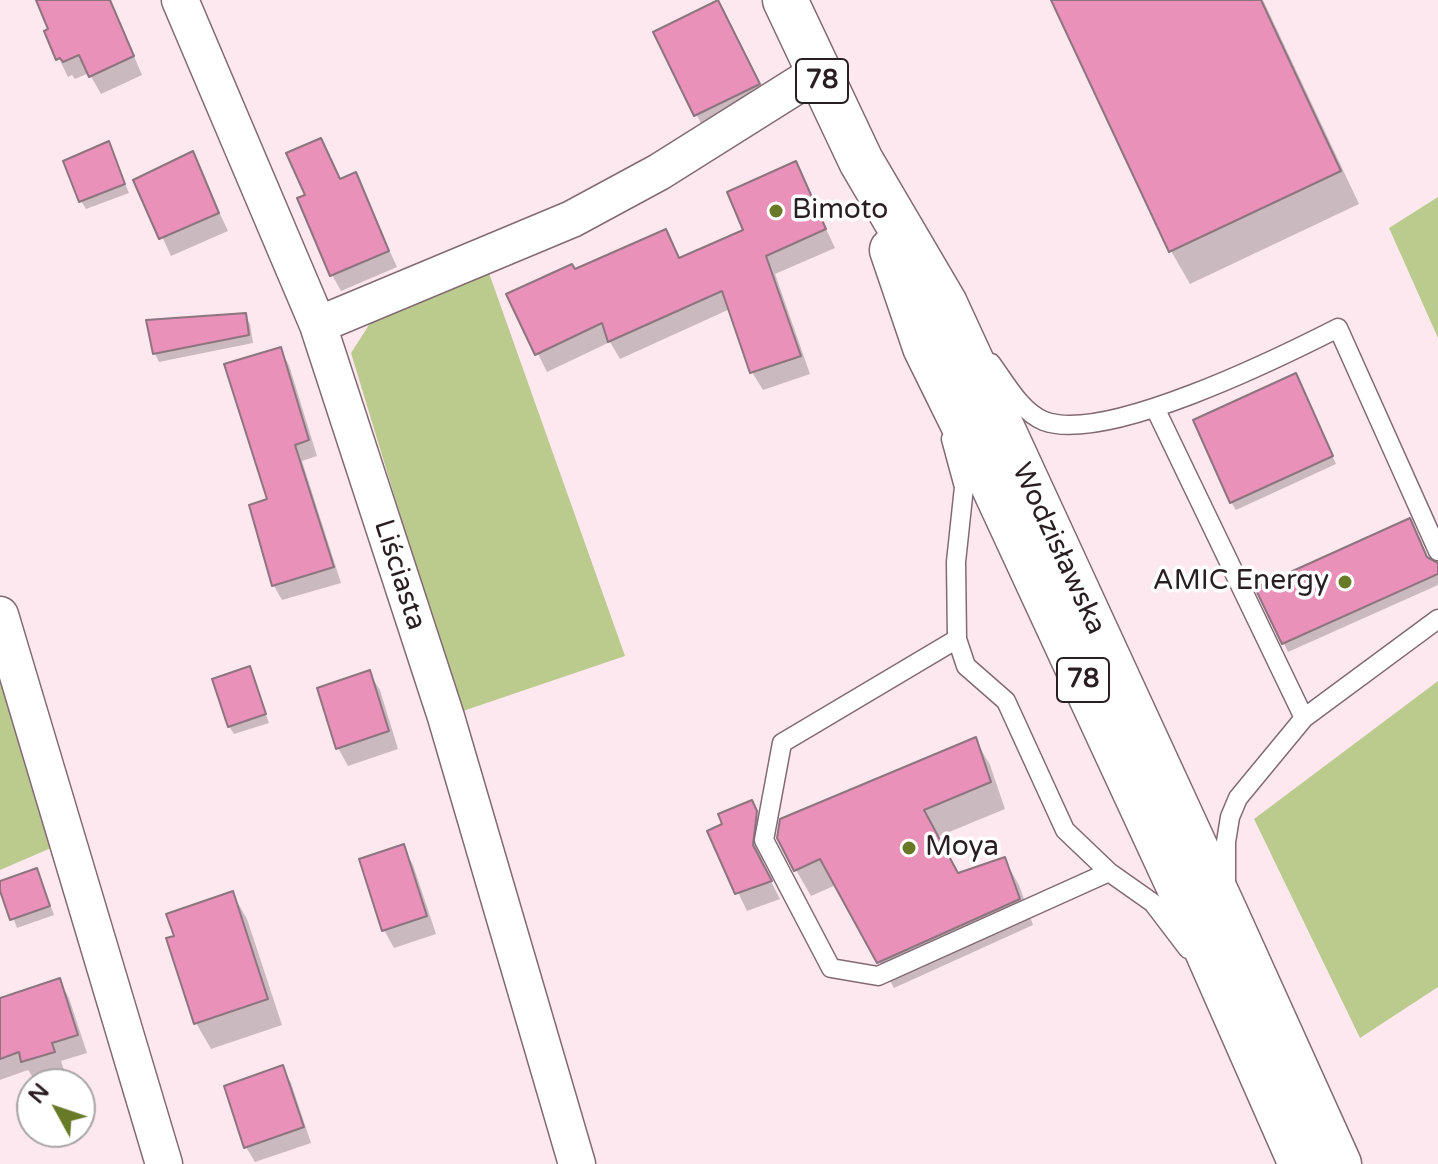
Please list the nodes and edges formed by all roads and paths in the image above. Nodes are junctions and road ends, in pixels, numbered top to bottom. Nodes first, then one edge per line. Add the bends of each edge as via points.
1 (180, 0) edge
2 (785, 0) edge
3 (818, 72) junction
4 (861, 161) junction
5 (945, 304) junction
6 (318, 325) junction
7 (925, 347) junction
8 (1155, 408) junction
9 (1438, 551) edge
10 (0, 615) edge
11 (1438, 619) edge
12 (957, 639) junction
13 (1304, 718) junction
14 (1109, 872) junction
15 (1226, 914) junction
16 (1237, 1016) junction
17 (164, 1164) edge
18 (577, 1164) edge
19 (1301, 1164) edge
20 (1339, 1164) edge

1 - 6 street, Liściasta
2 - 3 main road, Wodzisławska / 78
3 - 4 main road, Wodzisławska / 78
3 - 6 street via 659,172 572,219
4 - 5 main road, Wodzisławska / 78
4 - 7 main road, Wodzisławska / 78
5 - 8 lane via 1026,408 1047,422 1085,426
5 - 15 main road, Wodzisławska / 78
6 - 18 street, Liściasta via 446,717
7 - 12 lane via 964,487 956,562
7 - 16 main road, Wodzisławska / 78
8 - 9 lane via 1338,328
8 - 13 lane
10 - 17 street
11 - 13 lane
12 - 14 lane via 966,666 1006,701 1065,830
12 - 14 lane via 782,743 764,840 831,968 878,976
13 - 15 lane via 1238,798 1230,817
14 - 16 lane via 1153,903
15 - 20 main road, Wodzisławska / 78
16 - 19 main road, Wodzisławska / 78

